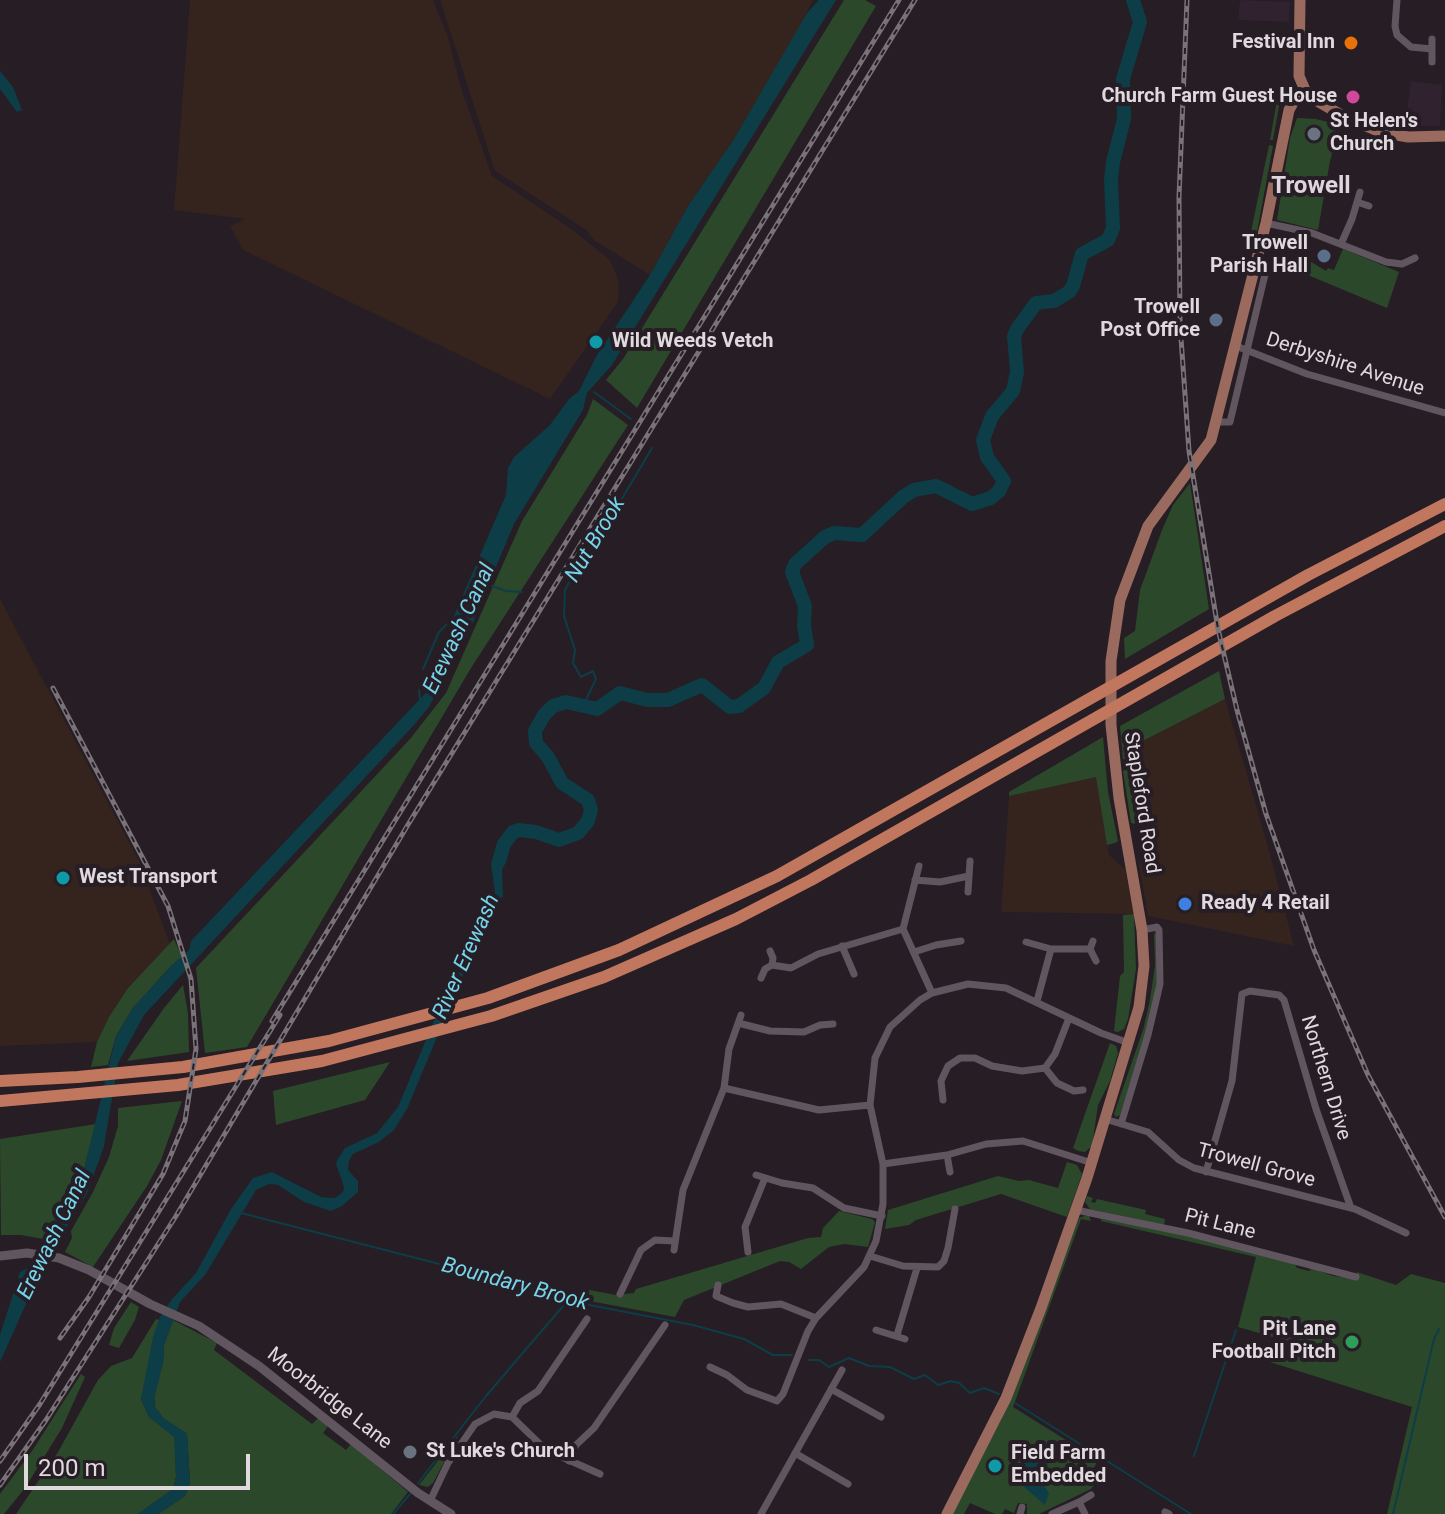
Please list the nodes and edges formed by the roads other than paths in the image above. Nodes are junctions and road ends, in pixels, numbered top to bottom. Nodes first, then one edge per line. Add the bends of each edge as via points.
1 (1300, 0) edge
2 (1397, 0) edge
3 (1432, 39) dead end
4 (1432, 49) junction
5 (1432, 62) dead end
6 (1305, 90) junction
7 (1445, 136) edge
8 (1360, 192) dead end
9 (1357, 202) junction
10 (1369, 206) dead end
11 (1266, 223) junction
12 (1341, 244) junction
13 (1415, 258) dead end
14 (1242, 348) junction
15 (1445, 413) edge
16 (1217, 422) junction
17 (1445, 504) edge
18 (1445, 526) edge
19 (970, 861) dead end
20 (919, 866) dead end
21 (969, 876) junction
22 (915, 880) junction
23 (968, 892) dead end
24 (903, 929) junction
25 (1142, 930) junction
26 (961, 941) dead end
27 (1026, 942) dead end
28 (842, 946) junction
29 (1051, 949) junction
30 (770, 951) dead end
31 (914, 952) junction
32 (1096, 961) dead end
33 (772, 965) junction
34 (854, 974) dead end
35 (761, 978) dead end
36 (932, 993) junction
37 (1037, 1001) junction
38 (1069, 1018) junction
39 (833, 1024) dead end
40 (804, 1032) junction
41 (808, 1041) dead end
42 (1129, 1043) junction
43 (1045, 1068) junction
44 (0, 1081) edge
45 (724, 1088) junction
46 (1083, 1090) dead end
47 (1074, 1091) junction
48 (943, 1100) dead end
49 (0, 1101) edge
50 (1075, 1101) dead end
51 (870, 1105) junction
52 (1105, 1119) junction
53 (1121, 1124) junction
54 (947, 1155) junction
55 (1092, 1163) junction
56 (883, 1164) junction
57 (950, 1172) dead end
58 (1206, 1172) junction
59 (1351, 1208) junction
60 (955, 1209) dead end
61 (1076, 1210) junction
62 (882, 1216) junction
63 (1406, 1233) dead end
64 (756, 1240) dead end
65 (674, 1241) junction
66 (674, 1250) dead end
67 (0, 1256) edge
68 (870, 1256) junction
69 (917, 1268) junction
70 (1356, 1277) dead end
71 (718, 1285) dead end
72 (625, 1286) junction
73 (634, 1290) dead end
74 (620, 1294) dead end
75 (704, 1295) dead end
76 (716, 1296) junction
77 (816, 1318) junction
78 (587, 1319) dead end
79 (574, 1321) dead end
80 (582, 1327) junction
81 (652, 1327) dead end
82 (876, 1330) dead end
83 (726, 1361) dead end
84 (710, 1367) dead end
85 (842, 1370) dead end
86 (720, 1371) junction
87 (831, 1389) junction
88 (512, 1417) junction
89 (881, 1417) dead end
90 (795, 1453) junction
91 (569, 1461) junction
92 (596, 1469) dead end
93 (848, 1484) dead end
94 (1091, 1495) dead end
95 (430, 1501) junction
96 (1079, 1502) junction
97 (447, 1513) edge
98 (761, 1514) edge
99 (947, 1514) edge
100 (1052, 1514) edge
101 (1085, 1514) edge

1 - 6 main road via 1299,76
2 - 4 street via 1397,35 1411,47
3 - 4 street
4 - 5 street
6 - 7 main road via 1329,109 1380,132
6 - 11 main road, Stapleford Road via 1289,110
8 - 9 street
9 - 10 street
9 - 12 street
11 - 12 street
11 - 14 main road, Stapleford Road
12 - 13 street via 1386,262 1402,264
14 - 15 street, Derbyshire Avenue via 1307,374
14 - 16 main road, Stapleford Road
14 - 16 street, Stapleford Road via 1230,422
16 - 25 main road, Stapleford Road via 1204,453 1148,526 1120,600 1111,661 1111,725
17 - 44 highway via 1308,575 752,889 619,950 488,998 308,1046 183,1067
18 - 49 highway via 1275,616 759,908 615,972 491,1016 303,1065 178,1085
19 - 21 street
20 - 22 street
21 - 22 street
21 - 23 street
22 - 24 street
24 - 28 street
24 - 31 street
25 - 42 main road, Stapleford Road via 1142,987
25 - 53 street, Stapleford Road via 1159,930 1160,984
26 - 31 street
27 - 29 street
28 - 33 street via 791,968
28 - 34 street
29 - 32 street via 1092,945
29 - 37 street
30 - 33 street
31 - 36 street
33 - 35 street
36 - 37 street via 983,984
36 - 51 street via 903,1014 880,1043
37 - 38 street
38 - 42 street
38 - 43 street
39 - 40 street
40 - 41 street
40 - 45 street via 770,1031 740,1019
42 - 52 main road, Stapleford Road
43 - 47 street via 1052,1079
43 - 48 street via 1002,1071 975,1058 956,1059 941,1081
45 - 51 street via 819,1110
45 - 65 street via 683,1190
46 - 47 street
47 - 50 street
51 - 56 street
52 - 53 street, Trowell Grove
52 - 55 main road, Stapleford Road
53 - 58 street, Trowell Grove via 1153,1135 1184,1163
54 - 55 street via 1023,1141
54 - 56 street
54 - 57 street
55 - 61 main road, Stapleford Road
56 - 62 street
58 - 59 street, Trowell Grove
58 - 59 street, Northern Drive via 1232,1081 1243,993 1279,995
59 - 63 street, Trowell Grove
60 - 69 street via 944,1261 938,1267
61 - 70 street, Pit Lane
61 - 99 main road, Stapleford Road via 1006,1398
62 - 64 street via 834,1207 813,1188 760,1177 745,1227 747,1248
62 - 68 street
65 - 66 street
65 - 72 street via 655,1240 641,1250
67 - 95 street, Moorbridge Lane via 32,1253 59,1258 180,1317 239,1352
68 - 69 street
68 - 77 street via 858,1277
69 - 82 street via 901,1337
71 - 76 street
72 - 73 street
72 - 74 street
75 - 76 street
76 - 77 street via 748,1307 781,1304
77 - 86 street via 776,1405
78 - 80 street
79 - 80 street
80 - 88 street via 538,1391 520,1403
81 - 91 street via 663,1329
83 - 86 street
84 - 86 street
85 - 87 street
87 - 89 street
87 - 90 street
88 - 91 street via 546,1450
88 - 95 street via 494,1414 475,1424
90 - 93 street
90 - 98 street
91 - 92 street
94 - 96 street
95 - 97 street, Moorbridge Lane
96 - 100 street
96 - 101 street

